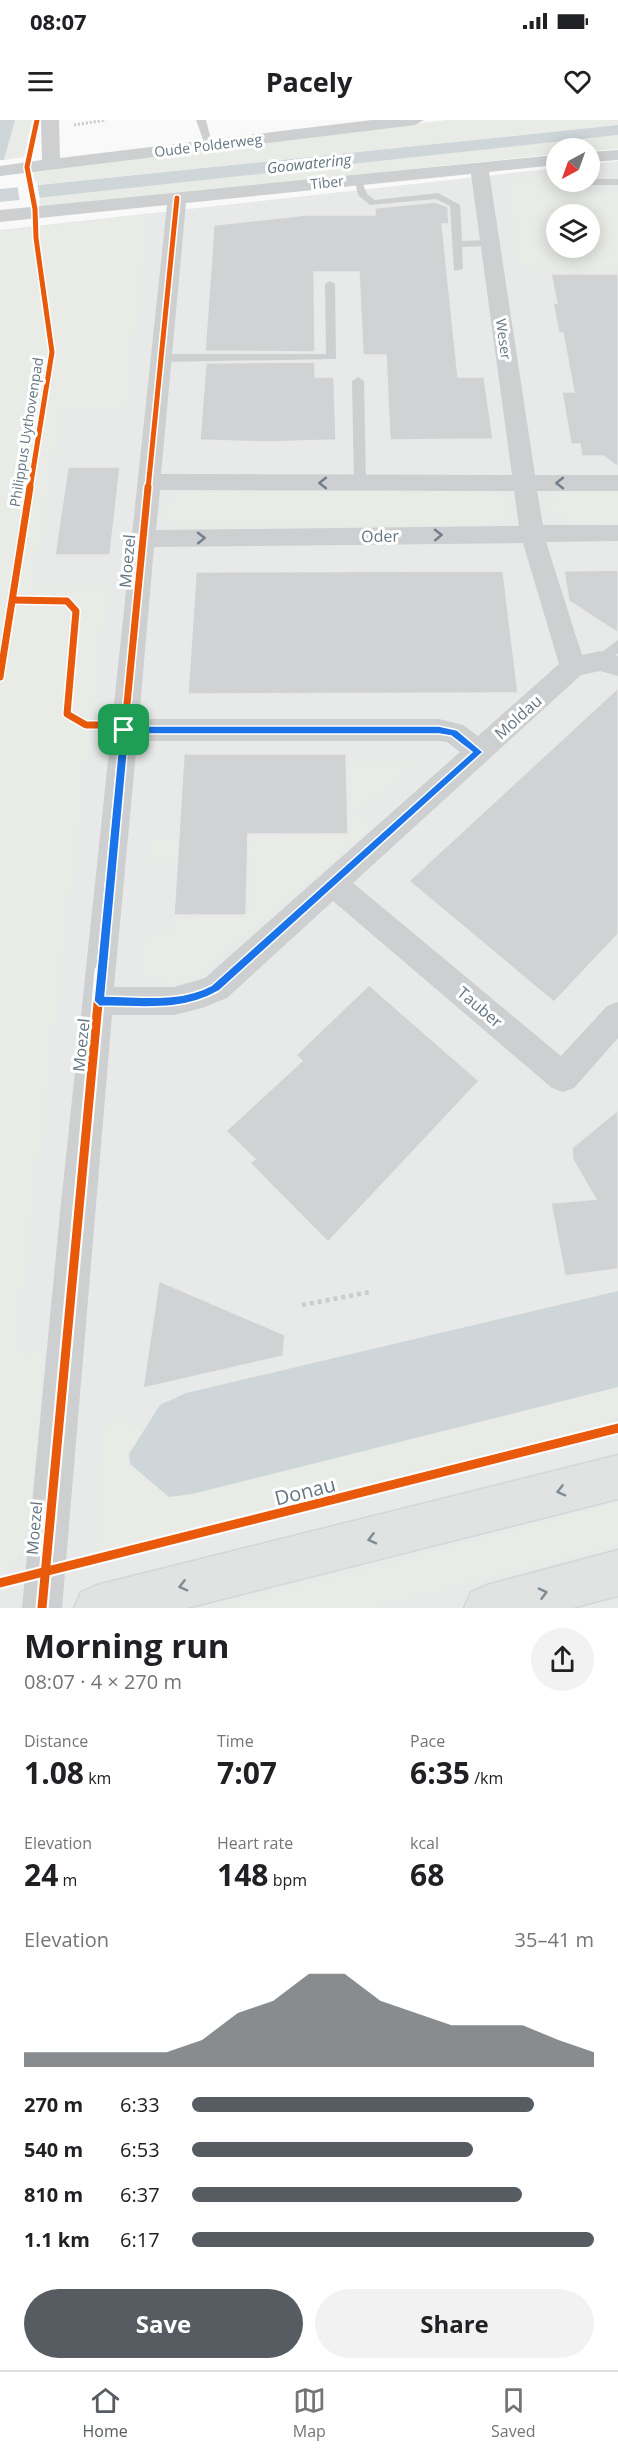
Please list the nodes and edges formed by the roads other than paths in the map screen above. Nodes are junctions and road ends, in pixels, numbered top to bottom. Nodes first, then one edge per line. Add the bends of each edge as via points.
1 (201, 120) edge
2 (416, 120) edge
3 (50, 123) edge
4 (210, 145) junction
5 (618, 155) edge
6 (600, 156) edge
7 (546, 161) edge
8 (51, 164) junction
9 (479, 167) junction
10 (0, 171) edge
11 (357, 179) junction
12 (600, 182) edge
13 (618, 182) edge
14 (177, 198) junction
15 (98, 207) junction
16 (0, 216) edge
17 (0, 224) edge
18 (490, 243) junction
19 (457, 244) junction
20 (458, 269) dead end
21 (330, 284) dead end
22 (161, 358) junction
23 (358, 381) dead end
24 (148, 482) junction
25 (360, 483) junction
26 (526, 483) junction
27 (618, 483) edge
28 (530, 522) junction
29 (618, 533) edge
30 (142, 539) junction
31 (612, 657) edge
32 (573, 667) junction
33 (124, 730) junction
34 (479, 752) junction
35 (333, 884) junction
36 (99, 1001) junction
37 (618, 1016) edge
38 (618, 1477) edge
39 (618, 1573) edge
40 (42, 1608) edge
41 (98, 1608) edge
42 (487, 1608) edge

1 - 4 lane
2 - 4 street, Oude Polderweg
3 - 8 street
4 - 8 street, Oude Polderweg
5 - 6 street
7 - 9 street, Tiber
8 - 10 street, Oude Polderweg
9 - 11 street, Tiber
9 - 18 street, Weser
11 - 14 street, Tiber
11 - 19 lane via 363,195 373,203 438,196 455,205
12 - 13 lane
14 - 15 street, Tiber
14 - 22 street, Moezel
15 - 16 street, Tiber
15 - 17 street, Tiber via 36,222
18 - 19 lane
18 - 26 street, Weser
19 - 20 lane
21 - 22 lane via 332,357
22 - 24 street, Moezel
23 - 25 lane
25 -> 24 street
24 - 30 street, Moezel
25 - 26 street
27 -> 26 street
26 - 28 street, Weser
28 - 29 street, Oder
30 -> 28 street, Oder
28 - 32 street
30 - 33 street, Moezel
31 - 32 street
32 - 34 street, Moldau
33 - 34 street via 439,730 454,733
33 - 36 street, Moezel
34 - 35 street, Moldau
35 - 36 street, Moldau via 216,988 198,998 176,1002
35 - 37 street, Tauber via 563,1077
36 - 40 street, Moezel
38 -> 41 main road
42 -> 39 main road

